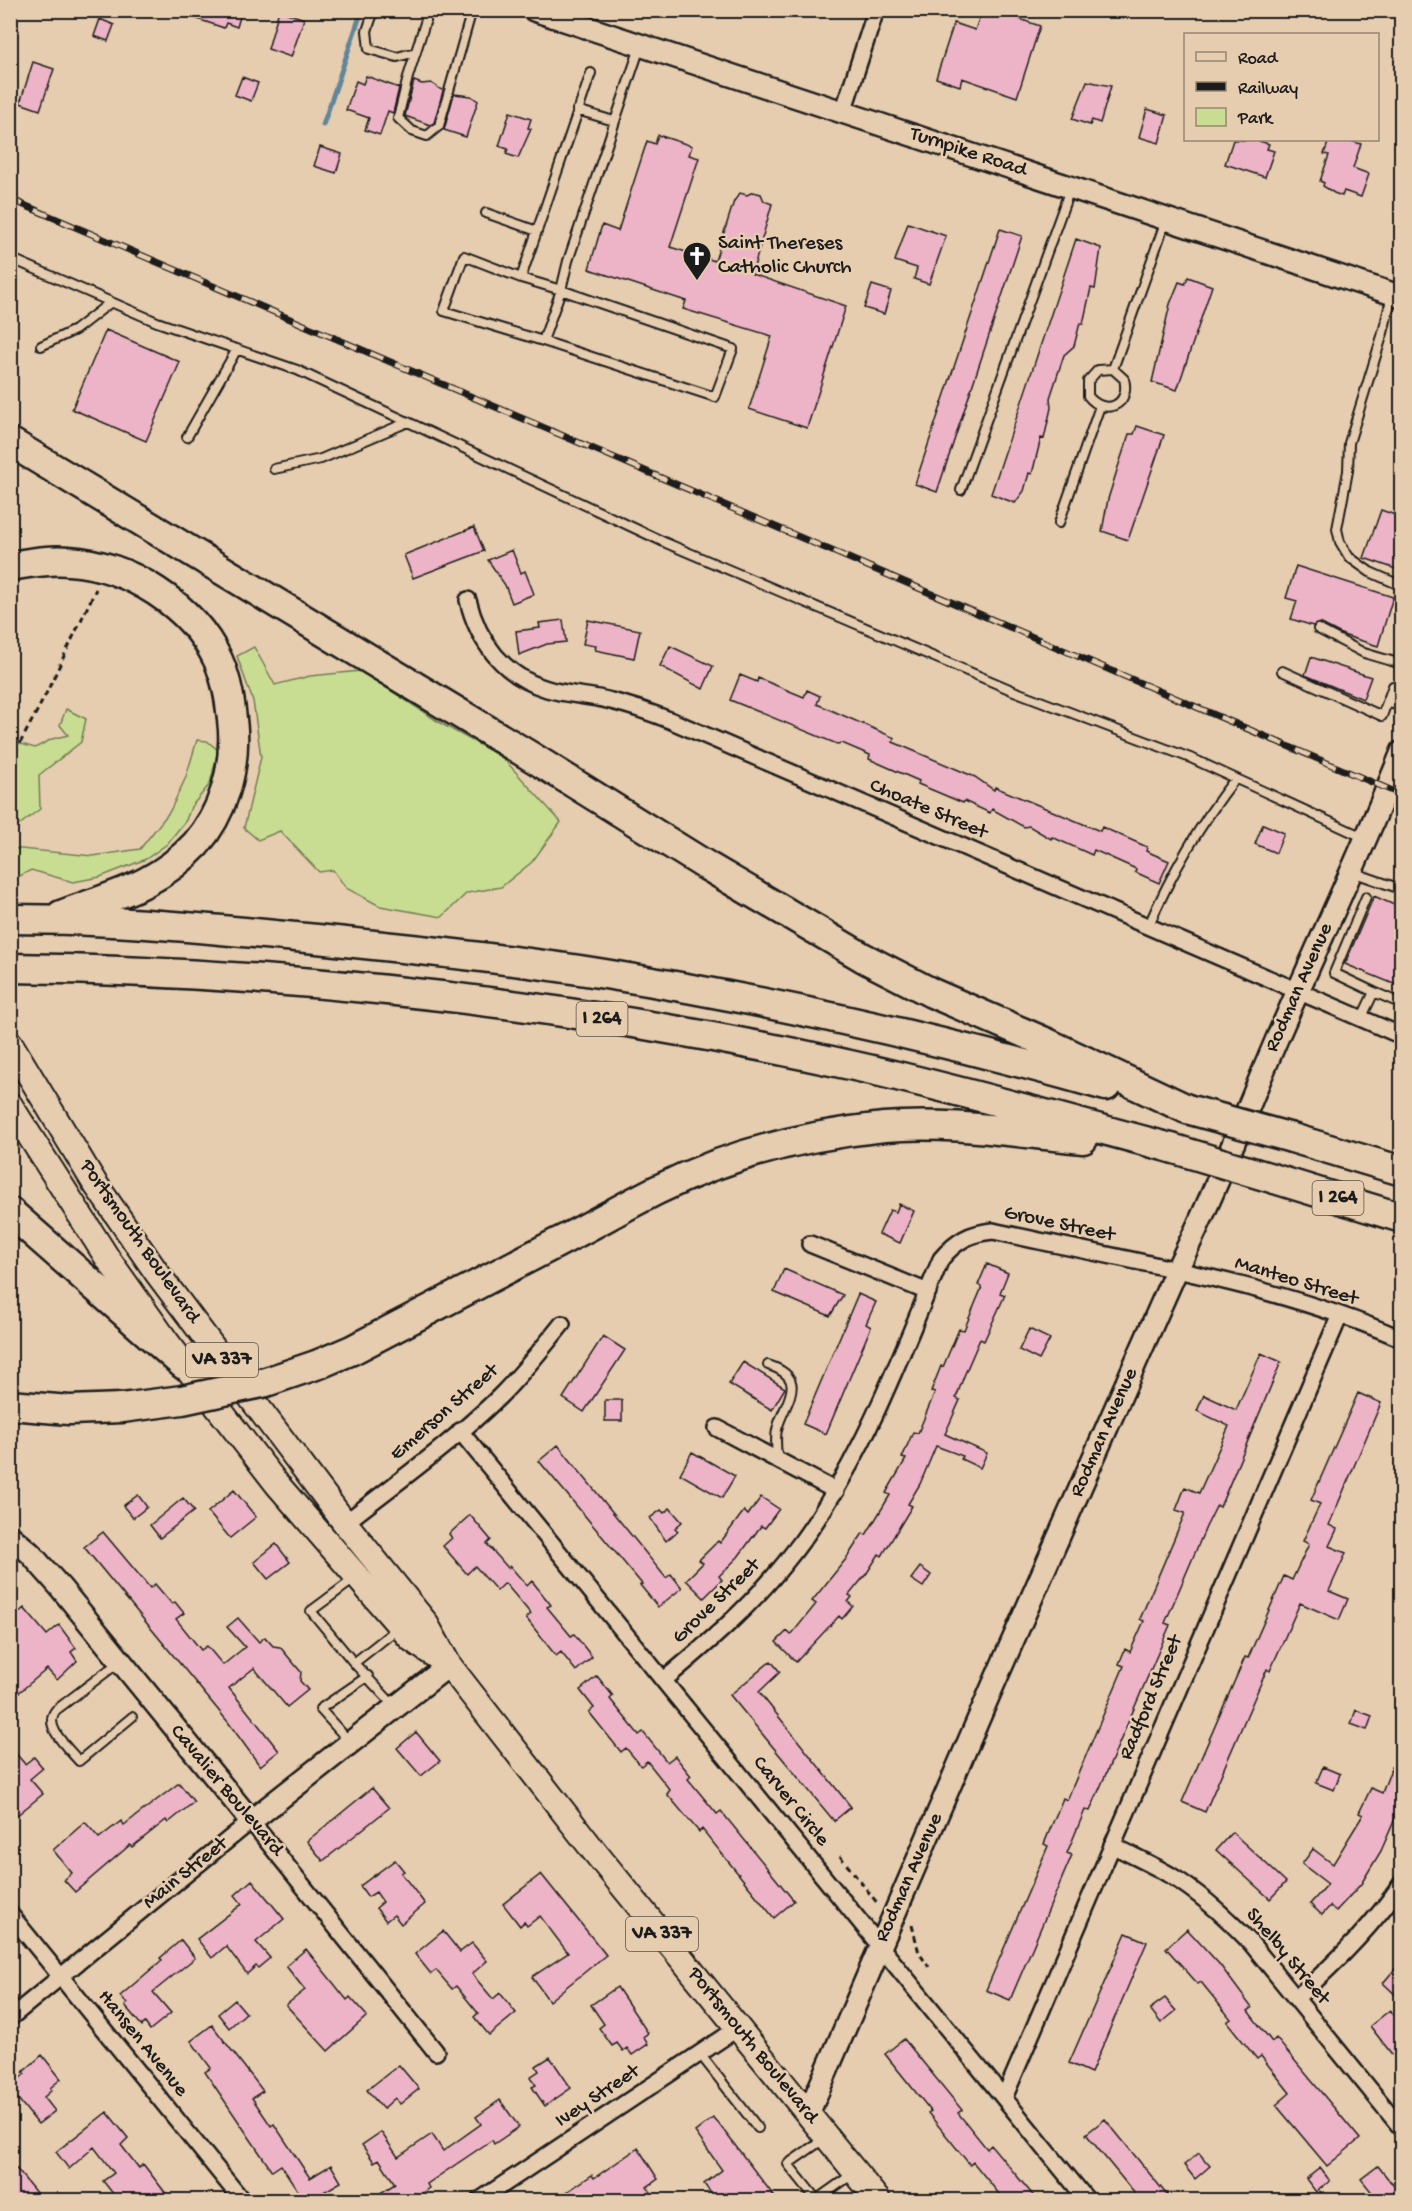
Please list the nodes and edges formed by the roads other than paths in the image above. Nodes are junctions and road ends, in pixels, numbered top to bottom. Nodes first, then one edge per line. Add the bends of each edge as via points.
1 (374, 10) edge
2 (429, 10) edge
3 (472, 10) edge
4 (534, 10) edge
5 (876, 10) edge
6 (641, 46) junction
7 (416, 52) junction
8 (591, 73) dead end
9 (577, 110) junction
10 (843, 112) junction
11 (614, 121) junction
12 (1071, 188) junction
13 (486, 213) dead end
14 (1166, 219) junction
15 (537, 231) junction
16 (10, 258) edge
17 (521, 278) junction
18 (561, 290) junction
19 (1397, 295) edge
20 (111, 302) junction
21 (543, 341) junction
22 (41, 346) dead end
23 (237, 350) junction
24 (1113, 369) junction
25 (1100, 406) junction
26 (408, 422) junction
27 (187, 437) dead end
28 (10, 442) edge
29 (274, 469) dead end
30 (961, 490) dead end
31 (1059, 523) dead end
32 (10, 566) edge
33 (1401, 586) edge
34 (468, 600) dead end
35 (1318, 629) dead end
36 (1401, 650) edge
37 (1400, 663) edge
38 (1282, 671) dead end
39 (1393, 686) dead end
40 (1387, 702) junction
41 (1401, 708) edge
42 (1401, 752) edge
43 (1235, 779) junction
44 (1366, 838) junction
45 (1351, 872) junction
46 (1401, 879) edge
47 (1366, 897) dead end
48 (10, 919) edge
49 (52, 919) junction
50 (1148, 927) junction
51 (15, 968) edge
52 (1298, 992) junction
53 (1374, 992) junction
54 (1401, 1004) edge
55 (1361, 1019) junction
56 (1401, 1036) edge
57 (10, 1043) edge
58 (10, 1105) edge
59 (1187, 1108) junction
60 (1171, 1149) junction
61 (1401, 1171) edge
62 (10, 1212) edge
63 (1401, 1218) edge
64 (810, 1244) dead end
65 (1176, 1271) junction
66 (928, 1292) junction
67 (1340, 1315) junction
68 (562, 1324) dead end
69 (1401, 1339) edge
70 (184, 1365) junction
71 (768, 1365) dead end
72 (10, 1405) edge
73 (717, 1428) dead end
74 (460, 1431) junction
75 (777, 1460) junction
76 (836, 1491) junction
77 (345, 1523) junction
78 (10, 1536) edge
79 (357, 1577) junction
80 (400, 1626) junction
81 (119, 1662) junction
82 (354, 1663) junction
83 (449, 1665) junction
84 (368, 1676) junction
85 (664, 1680) junction
86 (395, 1707) junction
87 (132, 1717) dead end
88 (350, 1743) junction
89 (251, 1821) junction
90 (1112, 1845) junction
91 (1401, 1883) edge
92 (10, 1914) edge
93 (880, 1946) junction
94 (60, 1977) junction
95 (1296, 1998) junction
96 (10, 2018) edge
97 (738, 2028) junction
98 (436, 2052) dead end
99 (700, 2054) junction
100 (1005, 2098) junction
101 (808, 2114) junction
102 (758, 2128) dead end
103 (1401, 2129) edge
104 (826, 2137) junction
105 (855, 2172) junction
106 (242, 2200) edge
107 (480, 2200) edge
108 (816, 2200) edge
109 (878, 2200) edge
110 (1087, 2200) edge

1 - 7 lane via 367,31 369,50 397,57
2 - 7 lane
3 - 7 lane via 439,126 427,136 412,131 398,118
4 - 6 street, Turnpike Road
5 - 10 street
6 - 10 street, Turnpike Road
6 - 11 lane
8 - 9 lane
9 - 11 lane
9 - 15 lane
10 - 12 street, Turnpike Road
11 - 18 lane
12 - 14 street, Turnpike Road
12 - 30 lane
13 - 15 lane
14 - 19 street, Turnpike Road
14 - 24 lane
15 - 17 lane
16 - 20 lane
17 - 18 lane
17 - 21 lane via 464,256 444,311
18 - 21 lane
18 - 21 lane via 733,349 715,397
19 - 33 lane via 1349,443 1337,529 1349,557
20 - 22 lane via 75,330
20 - 23 lane
23 - 26 lane via 297,370
23 - 27 lane
24 - 25 lane via 1098,370 1088,381 1089,396
24 - 25 lane via 1124,379 1125,394 1115,405
25 - 31 lane
26 - 29 lane via 321,459
26 - 43 lane via 666,543 1014,691
28 - 59 highway via 864,958 932,993
32 - 49 highway via 70,561 106,568 171,602 187,616 218,659 232,710 231,773 212,821 196,843 151,881
34 - 50 street, Choate Street via 481,637 494,655 528,681 548,689 609,700 672,721
35 - 37 lane via 1364,653
36 - 37 lane
38 - 40 lane via 1382,716
39 - 40 lane
40 - 41 lane
42 - 44 street, Rodman Avenue
43 - 44 lane
43 - 50 lane via 1166,886
44 - 45 street, Rodman Avenue
45 - 46 lane via 1398,888
45 - 52 street, Rodman Avenue
47 - 53 lane via 1334,973
48 - 49 highway, I 264
49 - 59 highway, I 264 via 416,949 603,974 844,1021
50 - 52 street, Choate Street
51 - 60 highway, I 264 via 168,972 375,987 480,1000 759,1047 869,1070
52 - 55 street, Choate Street
52 - 65 street, Rodman Avenue
53 - 54 lane
53 - 55 lane
55 - 56 street, Choate Street
57 - 77 main road, Portsmouth Boulevard / VA 337 via 94,1182 157,1274
58 - 70 main road, Portsmouth Boulevard / VA 337 via 108,1259
59 - 61 highway, I 264, bridge
60 - 63 highway, I 264, bridge
60 - 72 highway, bridge via 941,1124 885,1127 773,1147 659,1189 320,1364 266,1382 122,1408 69,1410
62 - 70 highway
64 - 66 street
65 - 66 street, Grove Street via 993,1232 978,1233 951,1247 941,1259
65 - 67 street, Manteo Street via 1248,1287
65 - 93 street, Rodman Avenue
66 - 76 street, Grove Street via 874,1416
67 - 69 street, Manteo Street
67 - 90 street, Radford Street
68 - 74 street, Emerson Street via 498,1398
70 - 79 main road, Portsmouth Boulevard / VA 337 via 277,1484
71 - 75 lane via 779,1368 791,1384 792,1395 777,1428
73 - 75 street
74 - 77 street, Emerson Street
74 - 85 street, Carver Circle
75 - 76 street
76 - 85 street, Grove Street via 786,1563 752,1602
77 - 83 main road, Portsmouth Boulevard / VA 337 via 425,1622
78 - 81 street, Cavalier Boulevard via 60,1587
79 - 80 main road, Portsmouth Boulevard / VA 337
79 - 82 lane via 311,1611
80 - 82 lane
80 - 83 main road, Portsmouth Boulevard / VA 337
81 - 87 lane via 56,1710 51,1722 79,1761
81 - 89 street, Cavalier Boulevard
82 - 84 lane
83 - 86 street, Main Street
83 - 97 main road, Portsmouth Boulevard / VA 337
84 - 86 lane
84 - 88 lane via 320,1709
85 - 93 street, Carver Circle
86 - 88 street, Main Street
88 - 89 street, Main Street
89 - 94 street, Main Street
89 - 98 street, Cavalier Boulevard
90 - 95 street, Shelby Street via 1197,1893 1250,1942
90 - 100 street, Radford Street
91 - 95 street via 1340,1958
92 - 94 street, Hansen Avenue
93 - 100 street, Carver Circle
93 - 101 street, Rodman Avenue
94 - 96 street, Main Street
94 - 106 street, Hansen Avenue
95 - 103 street, Shelby Street
97 - 99 street, Ivey Street
97 - 101 main road, Portsmouth Boulevard / VA 337
99 - 102 lane
99 - 107 street, Ivey Street
100 - 110 street, Carver Circle
101 - 104 main road, Portsmouth Boulevard / VA 337
104 - 105 main road, Portsmouth Boulevard / VA 337
104 - 108 lane via 788,2164
105 - 108 lane
105 - 109 main road, Portsmouth Boulevard / VA 337

